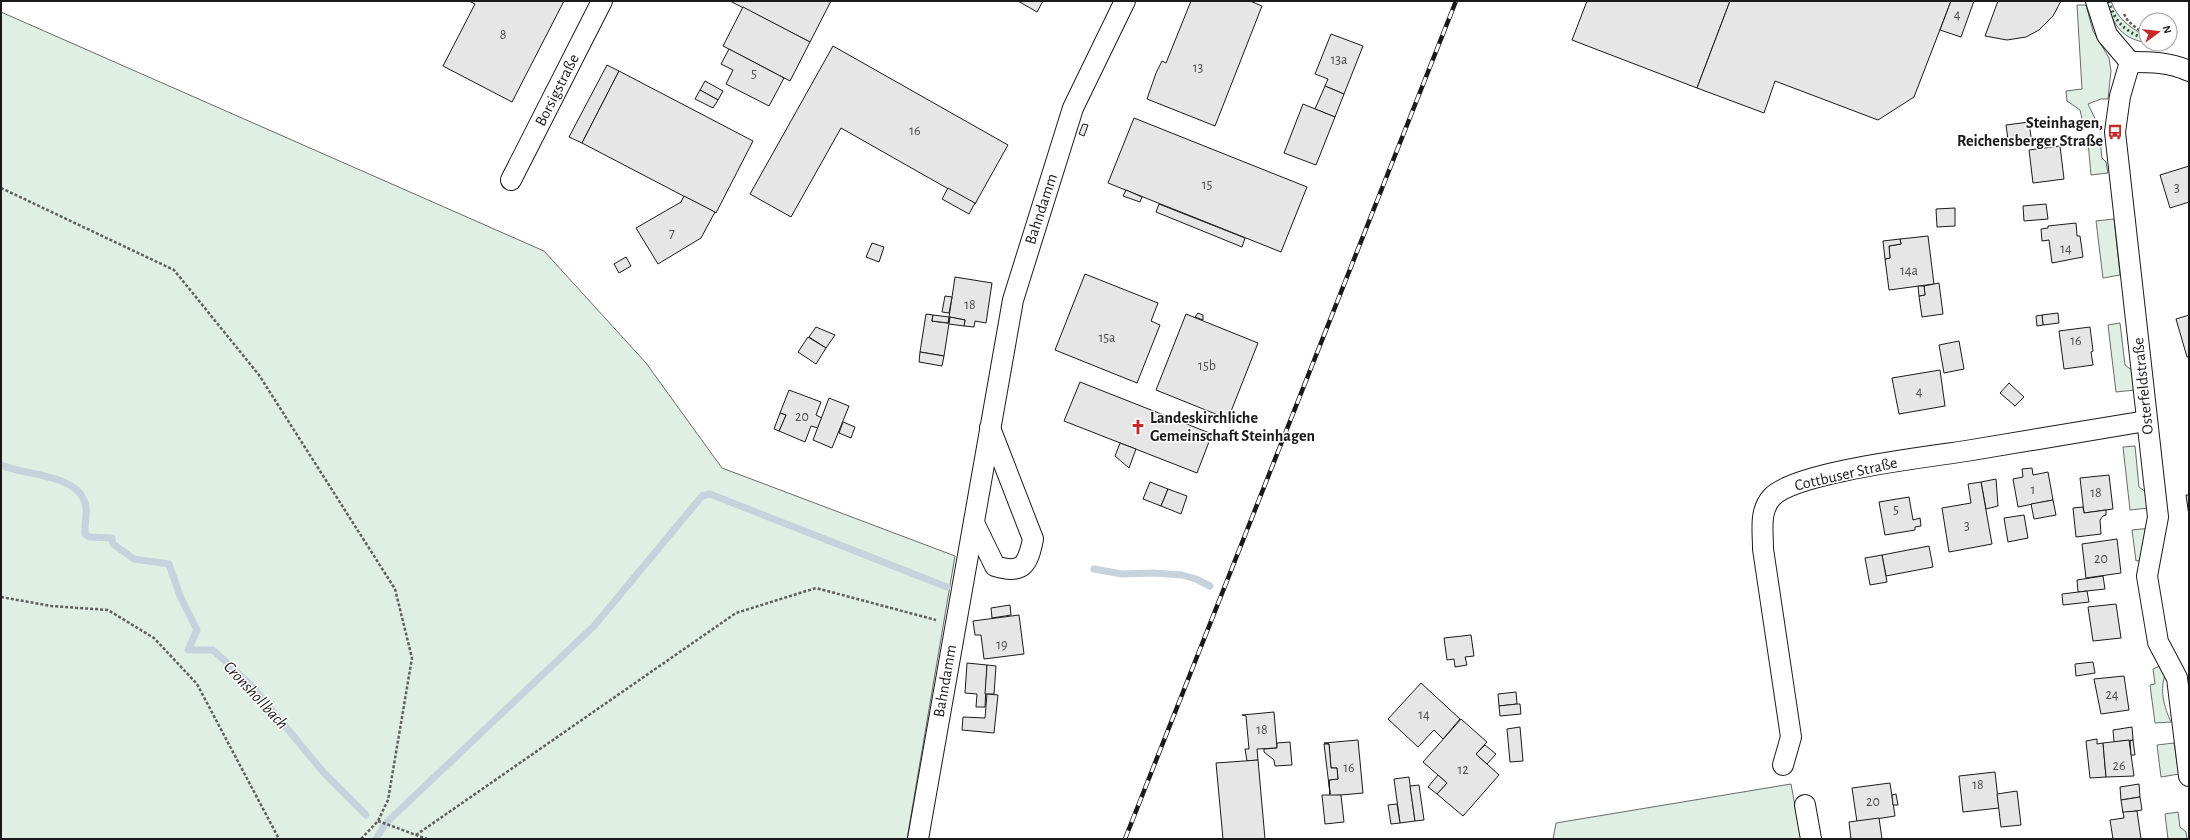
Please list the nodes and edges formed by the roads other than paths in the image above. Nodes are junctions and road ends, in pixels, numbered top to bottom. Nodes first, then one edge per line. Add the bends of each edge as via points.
1 (602, 1) edge
2 (1125, 1) edge
3 (2096, 1) edge
4 (2130, 62) junction
5 (2189, 71) edge
6 (512, 180) dead end
7 (2146, 421) junction
8 (990, 428) junction
9 (974, 523) junction
10 (1783, 765) dead end
11 (2189, 776) edge
12 (1806, 805) dead end
13 (918, 839) edge
14 (1811, 839) edge

1 - 6 street, Borsigstraße
2 - 8 street, Bahndamm via 1073,108 1013,300
3 - 4 street via 2107,35
4 - 5 street via 2154,62
4 - 7 street, Osterfeldstraße via 2120,96 2115,132
7 - 10 street, Cottbuser Straße via 1847,470 1791,484 1773,496 1764,508 1762,524 1763,548 1791,737
7 - 11 street, Osterfeldstraße via 2158,517 2147,576 2158,642 2177,678
8 - 9 street, Bahndamm
8 - 9 street via 1033,538 1030,557 1023,566 1010,571 995,566
9 - 13 street, Bahndamm
12 - 14 street

